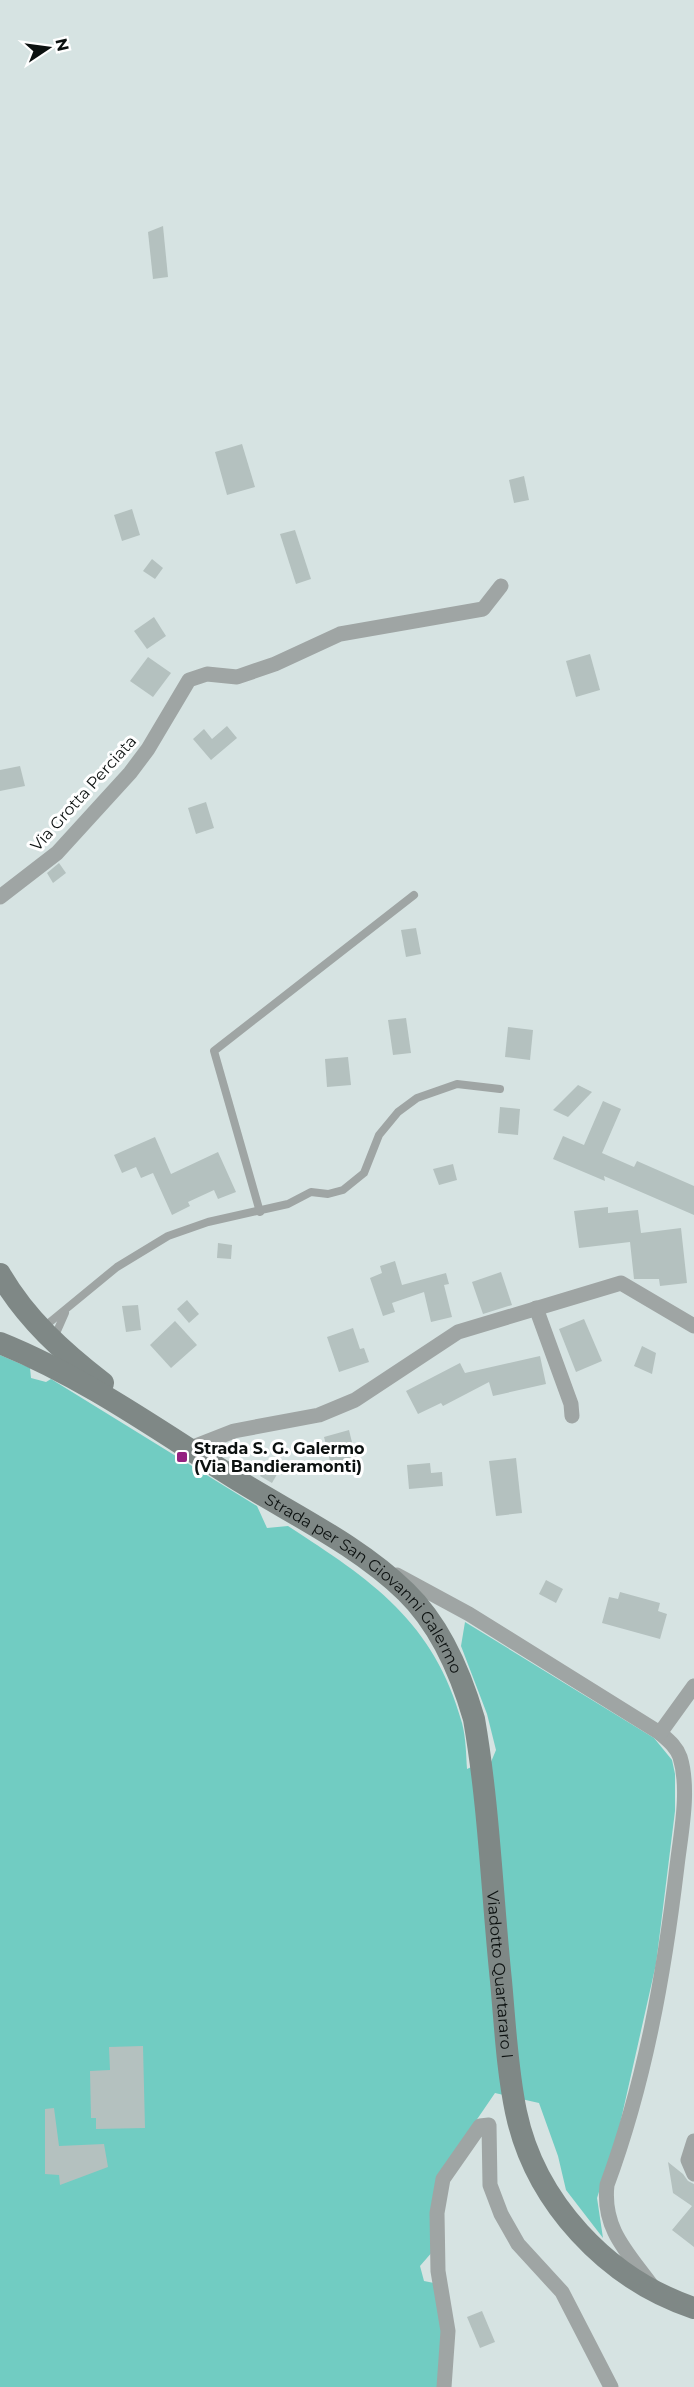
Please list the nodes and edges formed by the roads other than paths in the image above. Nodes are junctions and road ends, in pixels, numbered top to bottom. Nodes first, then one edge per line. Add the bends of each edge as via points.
1 (501, 586) dead end
2 (414, 895) dead end
3 (0, 897) edge
4 (500, 1089) dead end
5 (260, 1212) junction
6 (0, 1274) edge
7 (536, 1308) junction
8 (66, 1312) junction
9 (694, 1326) edge
10 (0, 1343) edge
11 (44, 1347) junction
12 (572, 1416) dead end
13 (183, 1446) junction
14 (361, 1556) junction
15 (694, 1686) edge
16 (660, 1733) junction
17 (480, 1763) joint
18 (694, 2141) edge
19 (694, 2174) edge
20 (655, 2291) junction
21 (694, 2308) edge
22 (444, 2387) edge
23 (611, 2387) edge

1 - 3 street, Via Grotta Perciata via 483,609 340,634 237,677 207,674 189,680 130,773 57,853
2 - 5 lane via 214,1051
4 - 5 lane via 457,1084 417,1098 398,1112 379,1135 364,1173 343,1190 328,1194 311,1192
5 - 8 lane via 208,1221 168,1236 117,1267
6 - 11 main road
7 - 9 street via 621,1283
7 - 12 street
7 - 13 street via 459,1332 355,1400 319,1415 234,1431
8 - 11 lane
8 - 11 lane
10 - 11 main road, Strada per San Giovanni Galermo
11 - 13 main road, Strada per San Giovanni Galermo via 86,1386
13 - 14 main road, Strada per San Giovanni Galermo
14 - 16 street via 469,1614
14 - 17 main road, Strada per San Giovanni Galermo via 406,1592 431,1623 468,1699
15 - 16 street
16 - 20 street via 680,1756 683,1812 665,1965 636,2099 605,2199 612,2231
17 - 20 main road, Viadotto Quartararo I via 510,2077 525,2141 543,2182 572,2225 617,2268
18 - 19 street via 688,2160
20 - 21 main road
22 - 23 street via 448,2331 438,2271 437,2213 443,2179 480,2126 489,2125 490,2185 501,2214 518,2244 562,2292

